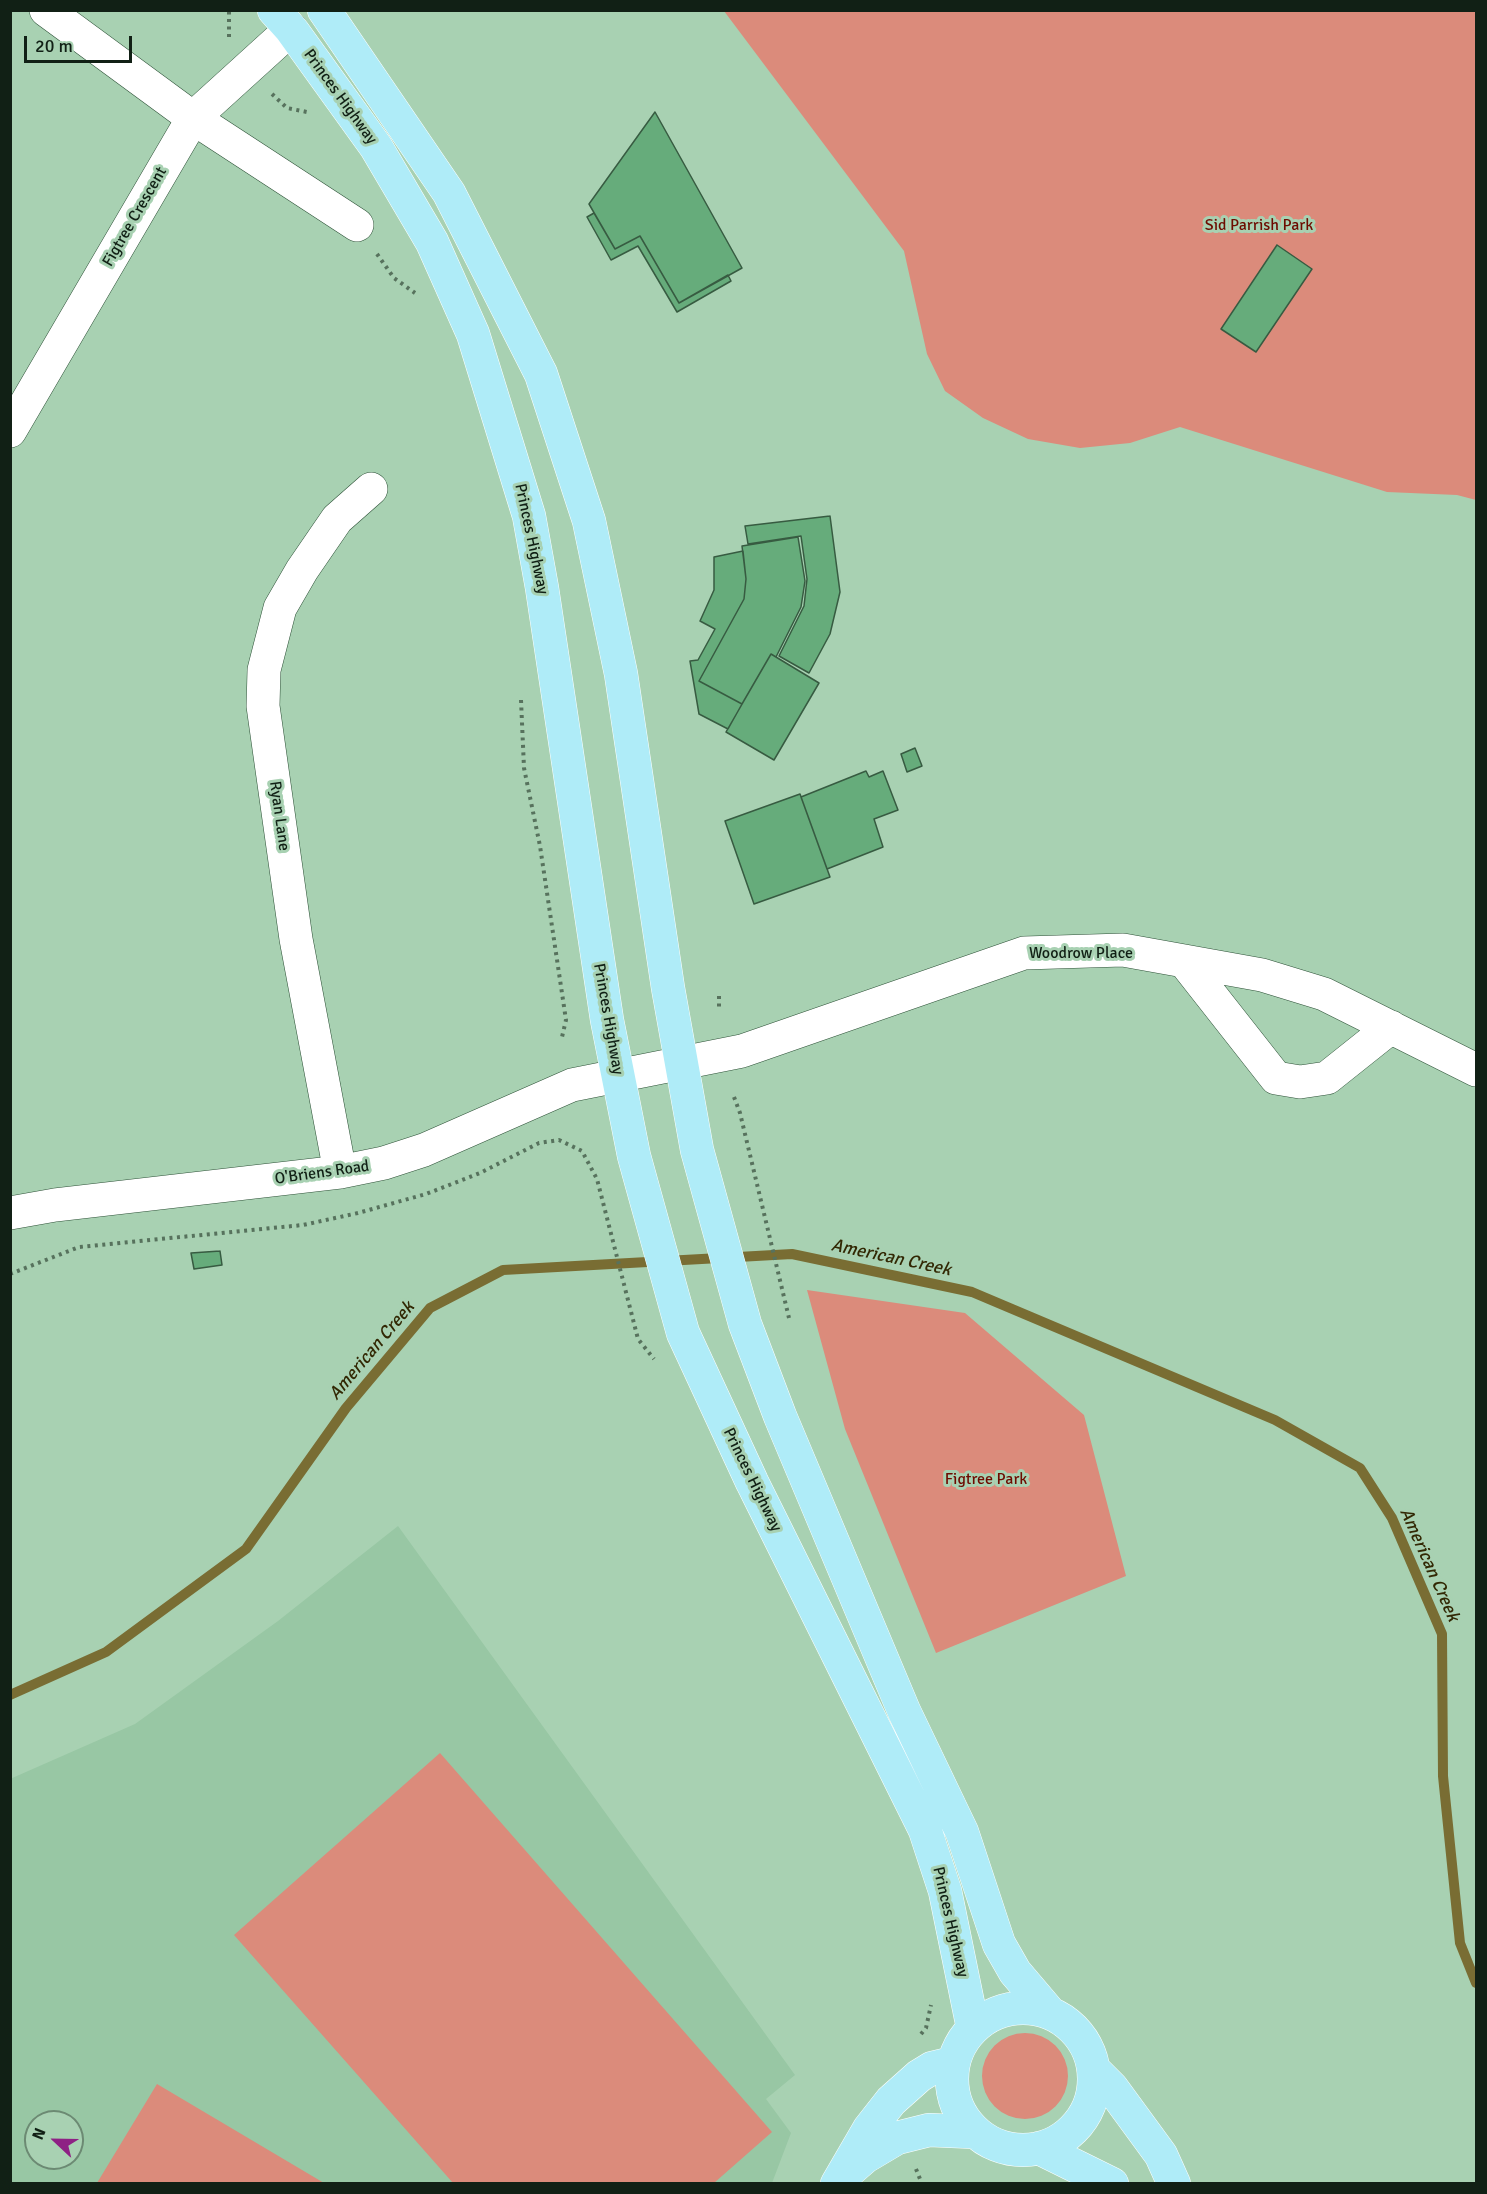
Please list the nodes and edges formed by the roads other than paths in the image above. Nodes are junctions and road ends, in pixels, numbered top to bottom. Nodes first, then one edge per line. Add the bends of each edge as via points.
1 (46, 10) edge
2 (324, 10) edge
3 (282, 20) edge
4 (192, 118) junction
5 (357, 225) road end
6 (10, 431) edge
7 (371, 489) dead end
8 (1184, 961) junction
9 (1391, 1027) junction
10 (681, 1064) junction
11 (1476, 1070) edge
12 (618, 1076) junction
13 (340, 1172) junction
14 (10, 1213) edge
15 (1049, 2012) junction
16 (973, 2028) junction
17 (953, 2063) junction
18 (1094, 2070) junction
19 (975, 2132) junction
20 (1039, 2148) junction
21 (838, 2183) edge
22 (1112, 2184) edge
23 (1174, 2184) edge

1 - 4 street
2 - 10 main road via 449,193 541,374 589,521 621,675
3 - 4 street, Figtree Crescent
3 - 12 main road, Princes Highway via 376,147 432,242 473,334 491,386 529,516
4 - 5 street
4 - 6 street, Figtree Crescent
7 - 13 street, Ryan Lane via 337,519 302,570 280,608 264,670 263,706 296,939
8 - 9 street, Woodrow Place via 1262,975 1324,994
8 - 9 street via 1276,1078 1300,1082 1326,1078
8 - 10 street, Woodrow Place via 1123,950 1024,953 742,1051
9 - 11 street, Woodrow Place
10 - 12 street, Woodrow Place
10 - 15 main road via 697,1150 745,1324 780,1416 904,1711 963,1832 999,1944 1015,1972
12 - 13 street, O'Briens Road via 555,1091 423,1149 384,1163
12 - 16 main road, Princes Highway via 683,1333 752,1482 925,1830 945,1891
13 - 14 street, O'Briens Road
15 - 16 main road via 1022,2007 996,2013
15 - 18 main road via 1068,2023 1082,2039
16 - 17 main road
17 - 19 main road via 955,2100
17 - 21 main road via 932,2068 891,2101 869,2129
18 - 20 main road via 1094,2085 1077,2125 1053,2144
18 - 23 main road via 1161,2155
19 - 20 main road via 999,2146
19 - 21 main road via 929,2130 897,2138 865,2157
20 - 22 main road

